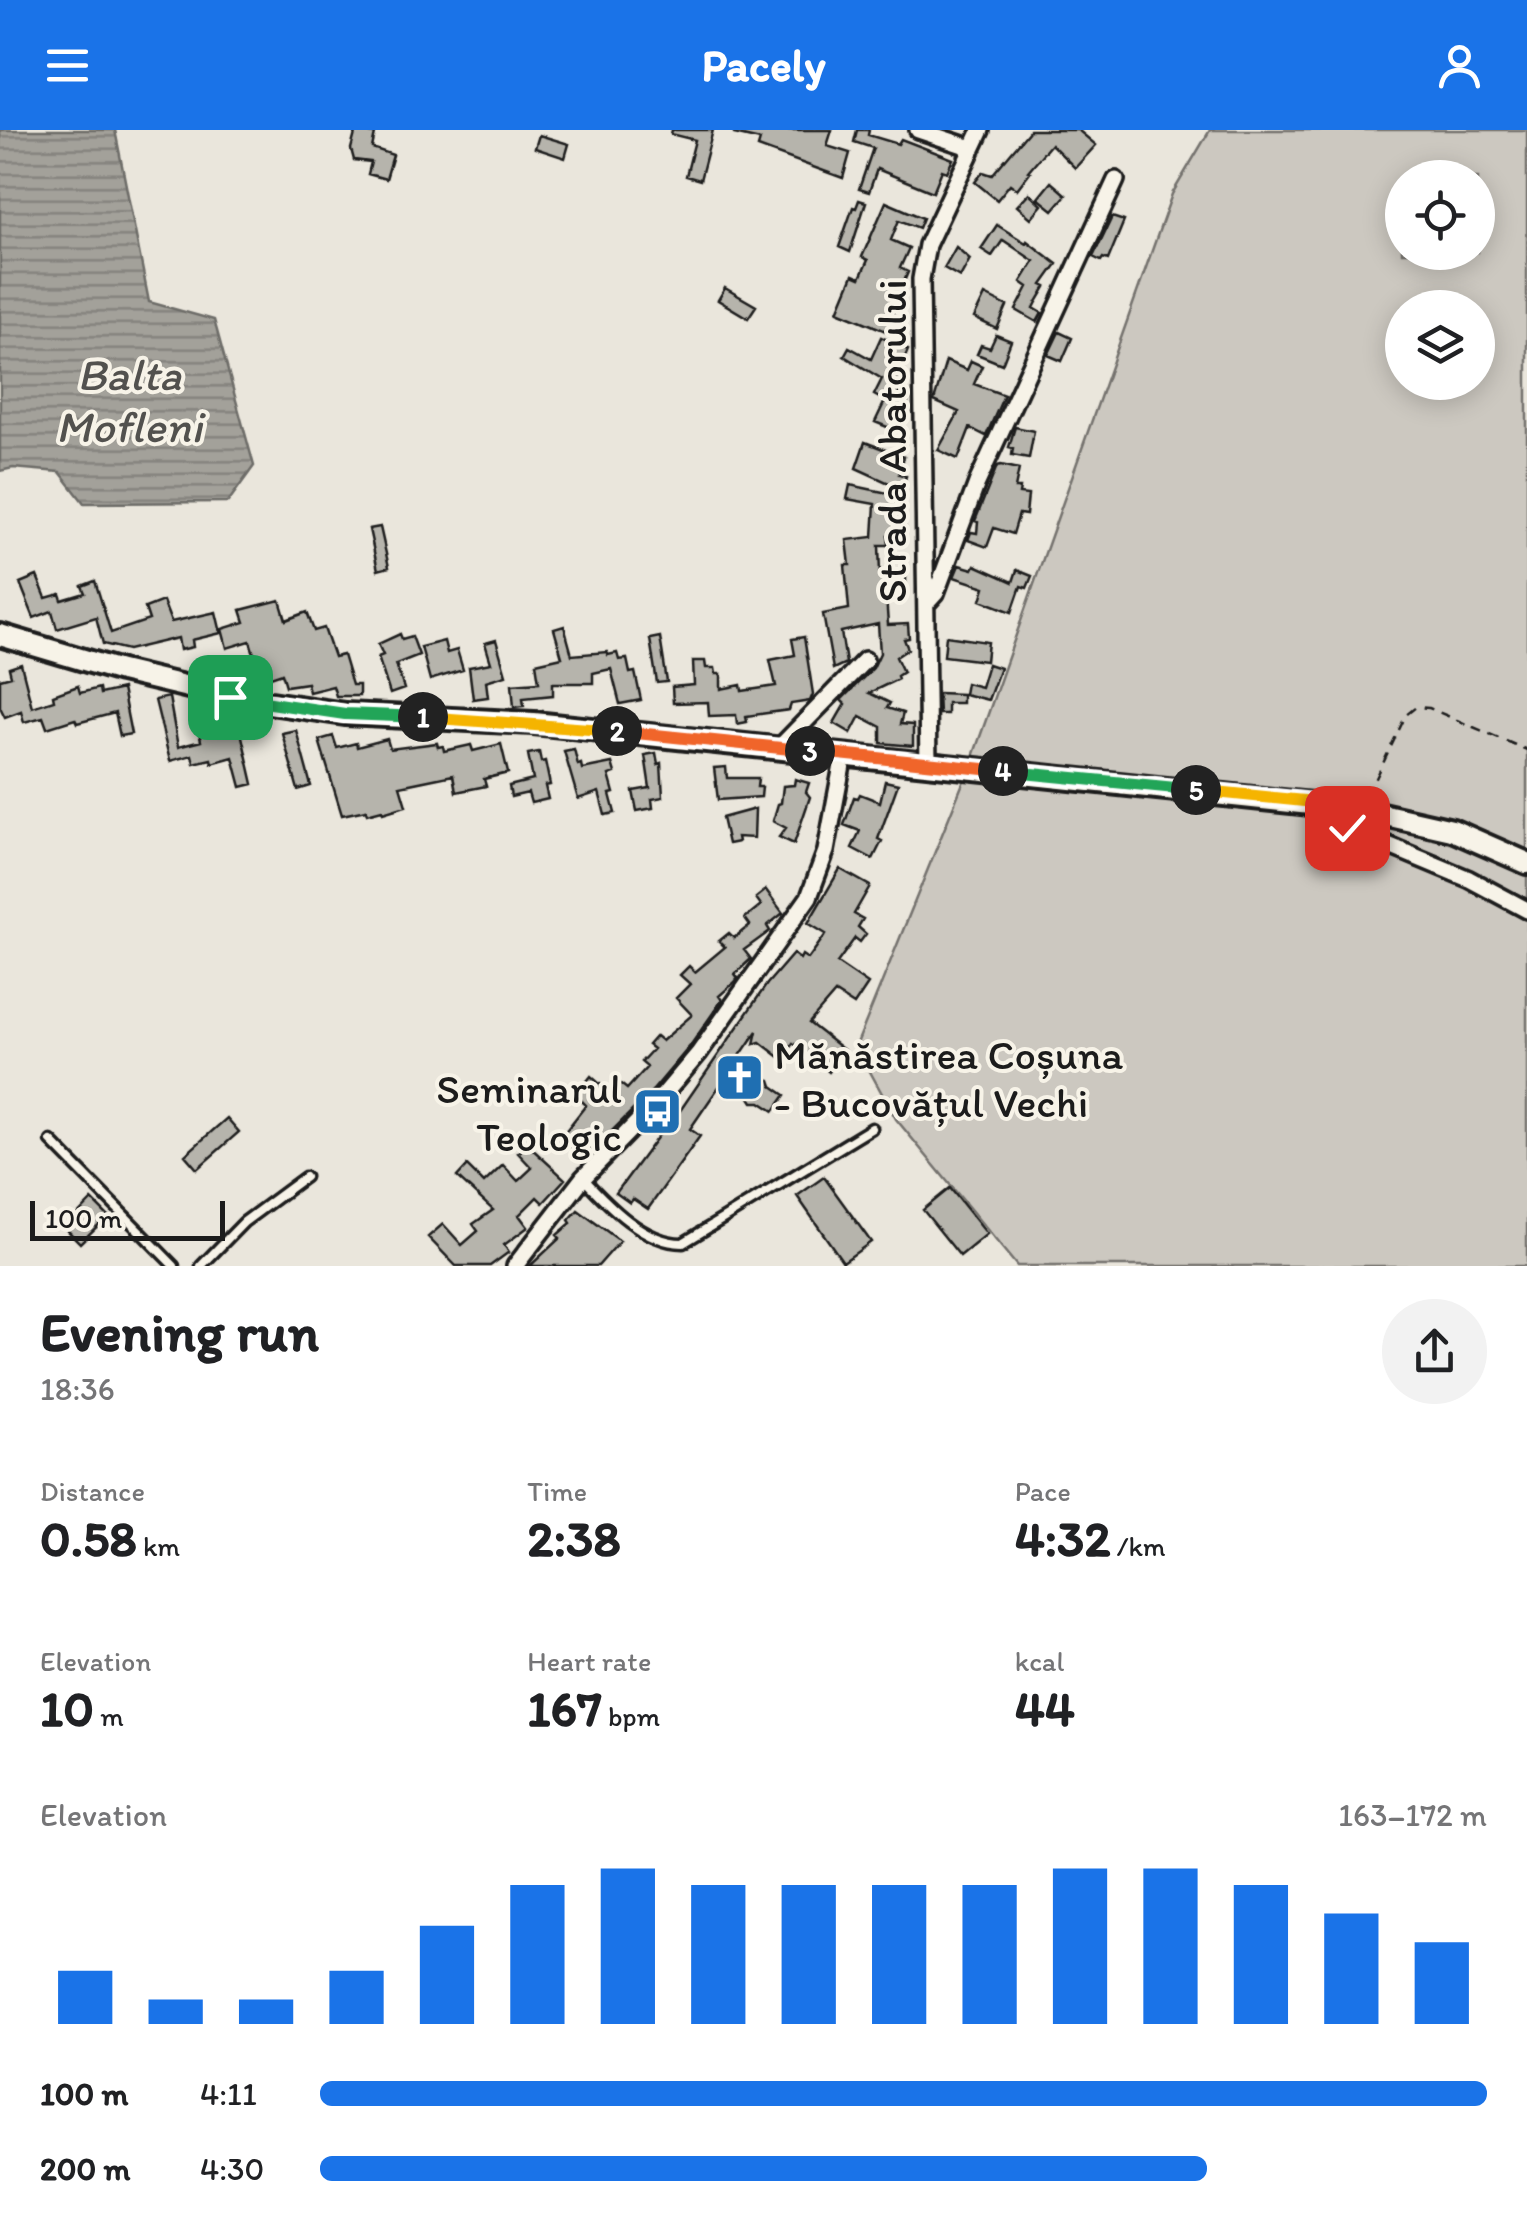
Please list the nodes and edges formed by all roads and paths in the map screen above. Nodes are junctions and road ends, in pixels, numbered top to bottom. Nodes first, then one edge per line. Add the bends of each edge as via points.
1 (918, 130) edge
2 (981, 130) edge
3 (972, 148) junction
4 (1116, 180) dead end
5 (926, 604) junction
6 (0, 635) edge
7 (865, 660) dead end
8 (779, 748) junction
9 (1527, 750) edge
10 (844, 755) junction
11 (928, 764) junction
12 (1314, 802) junction
13 (1359, 809) junction
14 (1527, 863) edge
15 (1527, 910) edge
16 (872, 1128) dead end
17 (51, 1141) dead end
18 (305, 1177) dead end
19 (584, 1178) junction
20 (174, 1266) edge
21 (201, 1266) edge
22 (515, 1266) edge

1 - 3 street
2 - 3 street, Strada Abatorului
3 - 5 street, Strada Abatorului via 927,246 921,279
4 - 5 street
5 - 11 street, Strada Abatorului
6 - 8 main road via 138,675 286,706
7 - 8 street
8 - 10 main road
9 - 13 path via 1416,707
10 - 11 main road
10 - 19 street via 826,851 809,897 698,1053
11 - 12 main road
12 - 13 main road
12 - 15 street via 1347,828
13 - 14 main road via 1452,830
16 - 19 lane via 683,1243 650,1234
17 - 20 lane
18 - 21 lane via 244,1222
19 - 22 street

